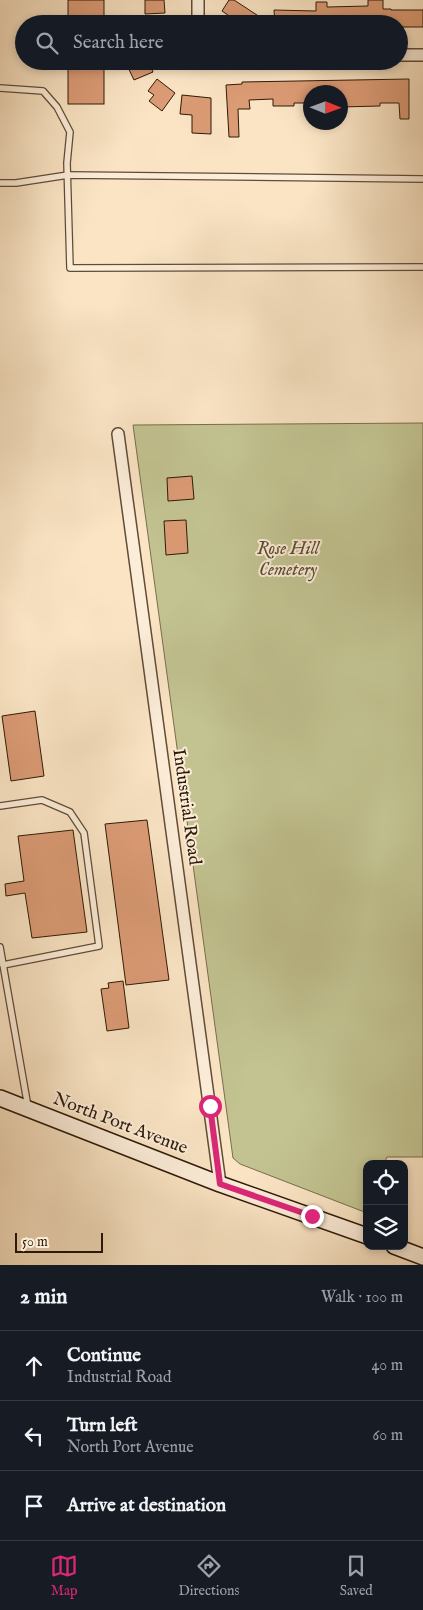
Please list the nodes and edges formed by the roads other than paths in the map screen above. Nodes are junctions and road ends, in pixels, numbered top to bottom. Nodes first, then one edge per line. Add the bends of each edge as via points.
1 (198, 0) edge
2 (198, 15) edge
3 (408, 55) edge
4 (423, 55) edge
5 (0, 88) edge
6 (68, 175) junction
7 (423, 179) edge
8 (0, 183) edge
9 (423, 268) edge
10 (118, 434) dead end
11 (0, 806) edge
12 (0, 947) edge
13 (3, 965) junction
14 (0, 1098) edge
15 (28, 1109) junction
16 (220, 1184) junction
17 (363, 1235) edge
18 (405, 1250) edge
19 (423, 1257) edge

1 - 2 street
3 - 4 street
5 - 6 lane via 43,91 58,107 70,132
6 - 7 lane
6 - 8 lane
6 - 9 lane via 70,268
10 - 16 street, Industrial Road
11 - 13 lane via 42,800 70,812 84,833 99,946
12 - 13 lane
13 - 15 lane
14 - 15 main road, North Port Avenue
15 - 16 main road, North Port Avenue
16 - 17 main road, North Port Avenue
18 - 19 main road

